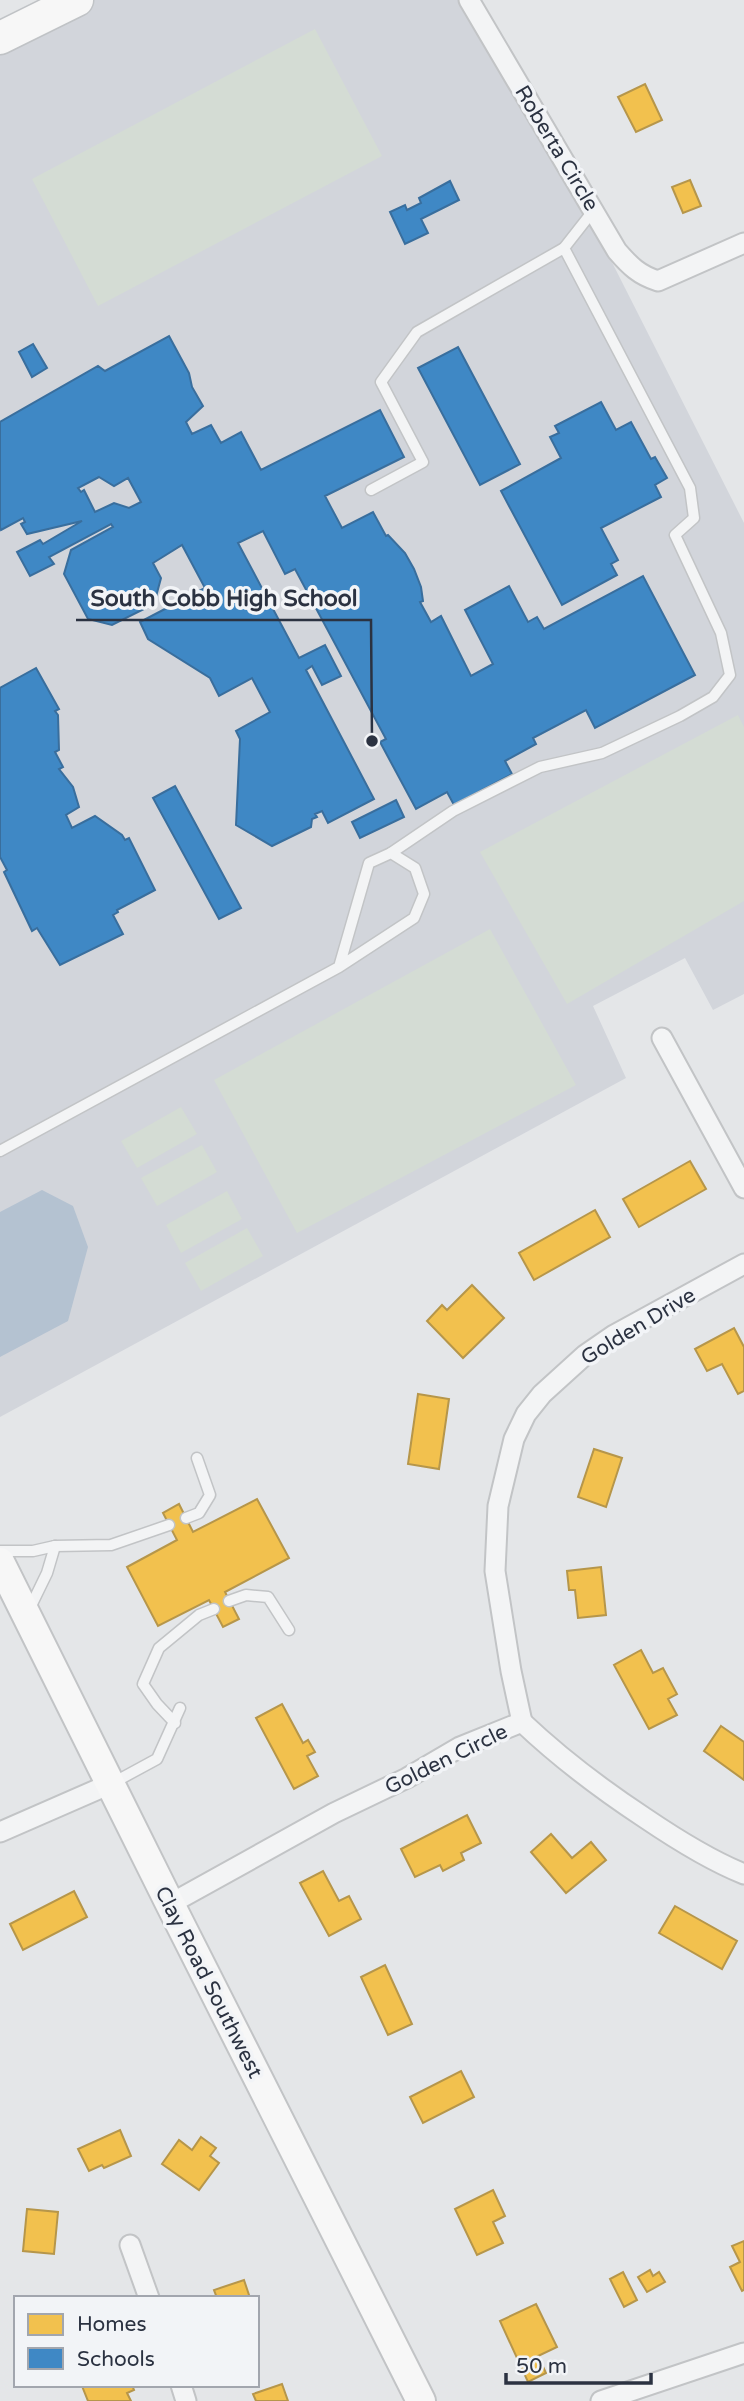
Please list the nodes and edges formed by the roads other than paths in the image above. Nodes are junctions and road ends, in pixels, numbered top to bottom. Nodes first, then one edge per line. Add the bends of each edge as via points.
1 (77, 0) edge
2 (469, 0) edge
3 (0, 38) edge
4 (594, 211) junction
5 (744, 243) edge
6 (564, 248) junction
7 (371, 489) dead end
8 (391, 853) junction
9 (339, 967) junction
10 (662, 1038) dead end
11 (0, 1151) edge
12 (744, 1188) edge
13 (744, 1264) edge
14 (197, 1458) dead end
15 (186, 1518) dead end
16 (169, 1525) dead end
17 (55, 1546) junction
18 (0, 1551) edge
19 (0, 1562) edge
20 (229, 1601) dead end
21 (214, 1609) dead end
22 (26, 1615) junction
23 (289, 1630) dead end
24 (180, 1708) dead end
25 (523, 1722) junction
26 (174, 1723) junction
27 (110, 1784) junction
28 (0, 1832) edge
29 (744, 1874) edge
30 (170, 1904) junction
31 (130, 2245) dead end
32 (148, 2296) edge
33 (744, 2353) edge
34 (421, 2401) edge
35 (601, 2401) edge

1 - 3 main road
2 - 4 street, Roberta Circle
4 - 5 street, Roberta Circle via 633,270 659,281
4 - 6 lane
6 - 7 lane via 417,332 381,382 423,462
6 - 8 lane via 690,488 694,518 675,535 722,633 730,675 713,697 680,716 602,753 540,767 453,811
8 - 9 lane via 369,863
8 - 9 lane via 415,868 424,894 414,918
9 - 11 lane
10 - 12 street
13 - 25 street, Golden Drive via 614,1335 585,1355 526,1414 514,1439 498,1506 495,1571
14 - 15 lane via 210,1495 200,1513
16 - 17 lane via 111,1545
17 - 18 lane
17 - 22 lane
19 - 22 street, Clay Road Southwest
20 - 23 lane via 246,1595 268,1597
21 - 26 lane via 199,1615 159,1648 143,1684
22 - 27 street, Clay Road Southwest
24 - 26 lane
25 - 29 street, Golden Circle via 595,1785 676,1838
25 - 30 street, Golden Circle via 460,1747
26 - 27 lane via 157,1759
27 - 28 street
27 - 30 street, Clay Road Southwest
30 - 34 street, Clay Road Southwest
31 - 32 street
33 - 35 street

